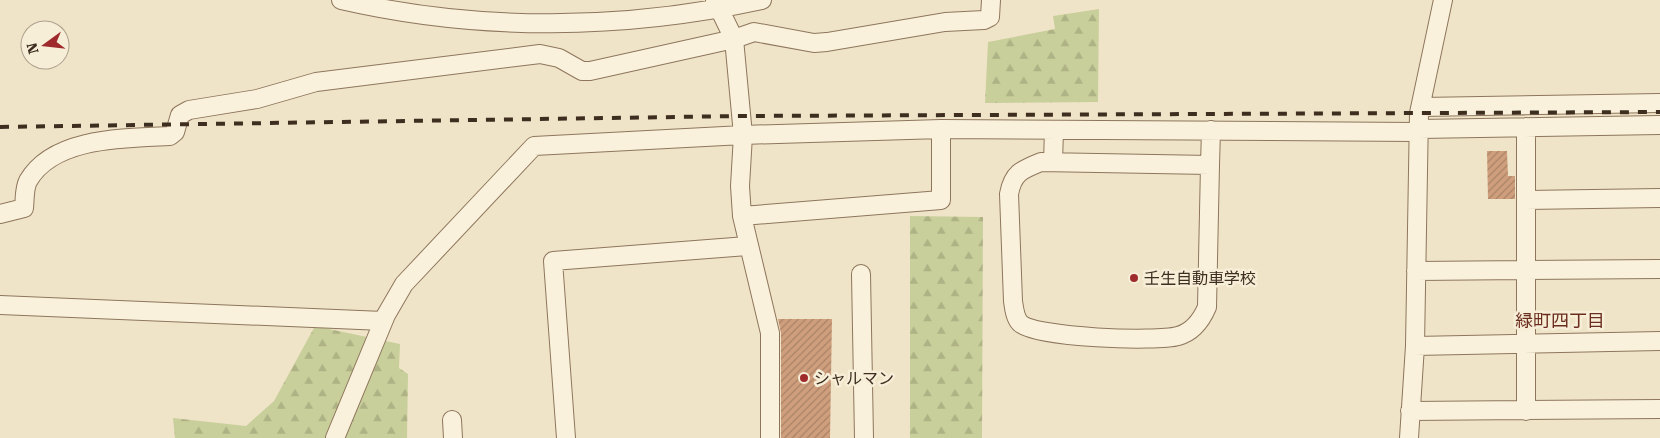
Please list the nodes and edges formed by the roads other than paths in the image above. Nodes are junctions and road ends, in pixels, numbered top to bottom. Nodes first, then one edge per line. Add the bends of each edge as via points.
1 (341, 0) edge
2 (762, 0) edge
3 (991, 0) edge
4 (1442, 0) edge
5 (718, 5) edge
6 (734, 39) junction
7 (1660, 103) edge
8 (1421, 106) junction
9 (1660, 125) edge
10 (1526, 127) junction
11 (941, 129) junction
12 (1054, 130) junction
13 (1211, 130) junction
14 (1419, 130) junction
15 (743, 135) junction
16 (1053, 162) junction
17 (1210, 165) junction
18 (1660, 198) edge
19 (1526, 200) junction
20 (0, 214) edge
21 (742, 216) junction
22 (748, 246) junction
23 (1660, 269) edge
24 (1526, 270) junction
25 (1416, 271) junction
26 (862, 274) dead end
27 (0, 305) edge
28 (383, 321) junction
29 (1660, 341) edge
30 (1526, 344) junction
31 (1415, 346) junction
32 (1660, 409) edge
33 (1526, 410) junction
34 (1410, 411) junction
35 (452, 420) dead end
36 (335, 438) edge
37 (453, 438) edge
38 (566, 438) edge
39 (770, 438) edge
40 (864, 438) edge
41 (1410, 438) edge

1 - 5 street via 453,19 514,24 632,21
2 - 5 street
3 - 6 street via 990,17 984,20 945,22 814,43 754,32
4 - 8 street
5 - 6 street
6 - 15 street
6 - 20 street via 590,71 582,71 559,58 540,54 518,55 316,82 257,99 189,110 180,115 175,132 170,136 87,144 58,154 37,170 28,182 24,208
7 - 8 street
8 - 14 street
9 - 10 street
10 - 14 street
10 - 19 street
11 - 12 street
11 - 15 street
11 - 21 street via 941,200
12 - 13 street
12 - 16 street
13 - 14 street
13 - 17 street
14 - 25 street
15 - 21 street
15 - 28 street via 534,146 404,284
16 - 17 street
16 - 17 street via 1041,162 1024,169 1012,179 1009,194 1016,315 1020,324 1034,329 1096,337 1136,338 1178,336 1200,322 1207,308
18 - 19 street
19 - 24 street
21 - 22 street
22 - 38 street via 553,261
22 - 39 street via 770,332
23 - 24 street
24 - 25 street
24 - 30 street
25 - 31 street
26 - 40 street
27 - 28 street
28 - 36 street
29 - 30 street
30 - 31 street
30 - 33 street
31 - 34 street
32 - 33 street
33 - 34 street
34 - 41 street
35 - 37 street

